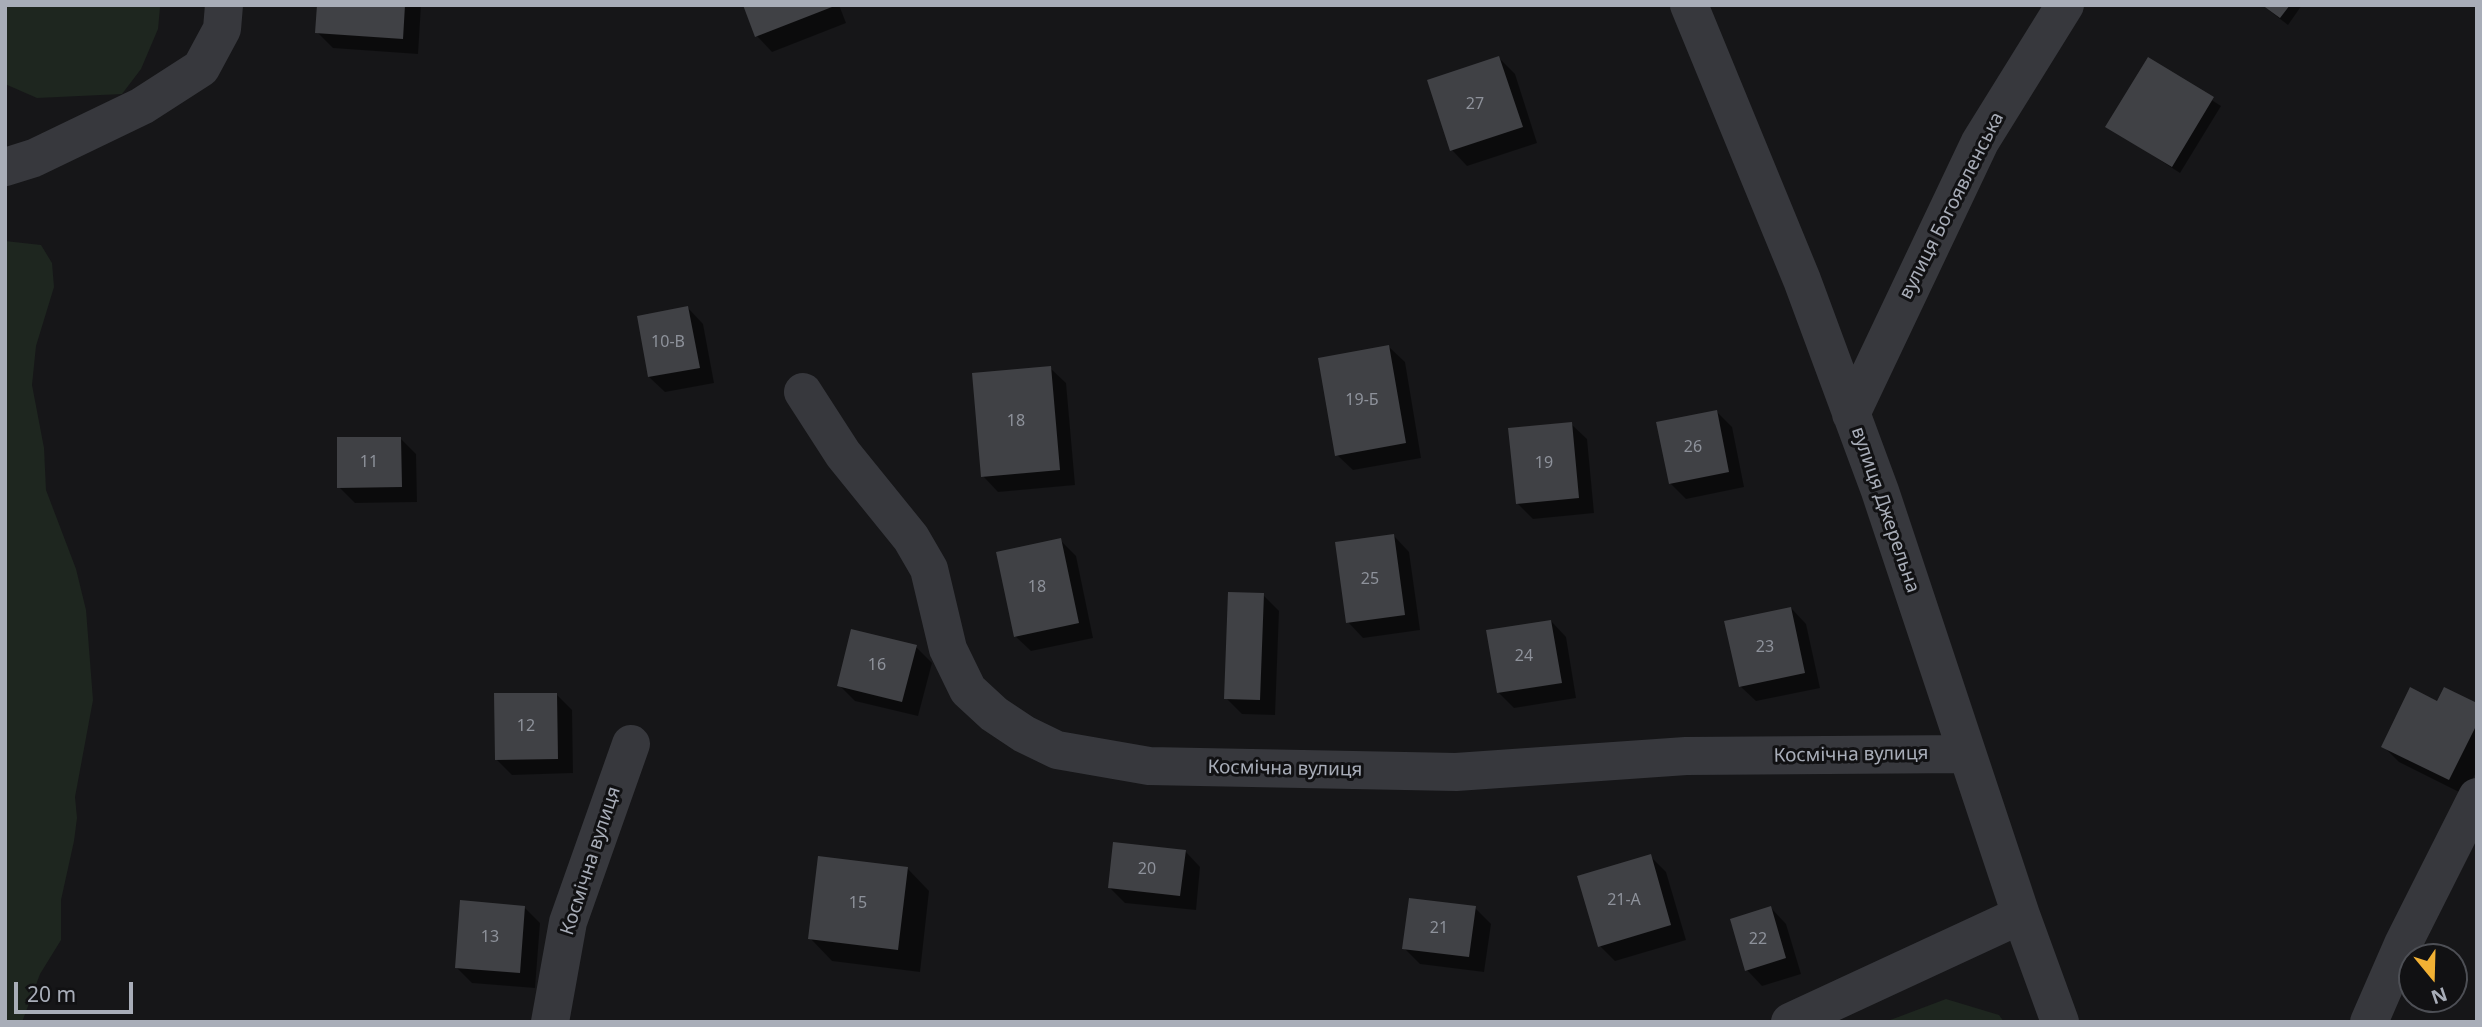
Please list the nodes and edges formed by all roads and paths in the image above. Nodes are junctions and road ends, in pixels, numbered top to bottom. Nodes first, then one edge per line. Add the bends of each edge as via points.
1 (224, 5) edge
2 (1689, 5) edge
3 (2064, 5) edge
4 (5, 167) edge
5 (803, 392) dead end
6 (1851, 414) junction
7 (631, 744) dead end
8 (1967, 754) junction
9 (2477, 797) edge
10 (2021, 915) junction
11 (550, 1022) edge
12 (1790, 1022) edge
13 (2060, 1022) edge
14 (2369, 1022) edge

1 - 4 street via 222,29 201,68 142,106 34,158
2 - 6 street, вулиця Джерельна via 1802,280
3 - 6 street, вулиця Богоявленська via 1980,142
5 - 8 street, Космічна вулиця via 929,569 948,649 968,690 994,714 1057,750 1149,766 1456,772 1686,756
6 - 8 street, вулиця Джерельна
7 - 11 street, Космічна вулиця via 568,922
8 - 10 street, вулиця Джерельна
9 - 14 street
10 - 12 street
10 - 13 street, вулиця Джерельна

